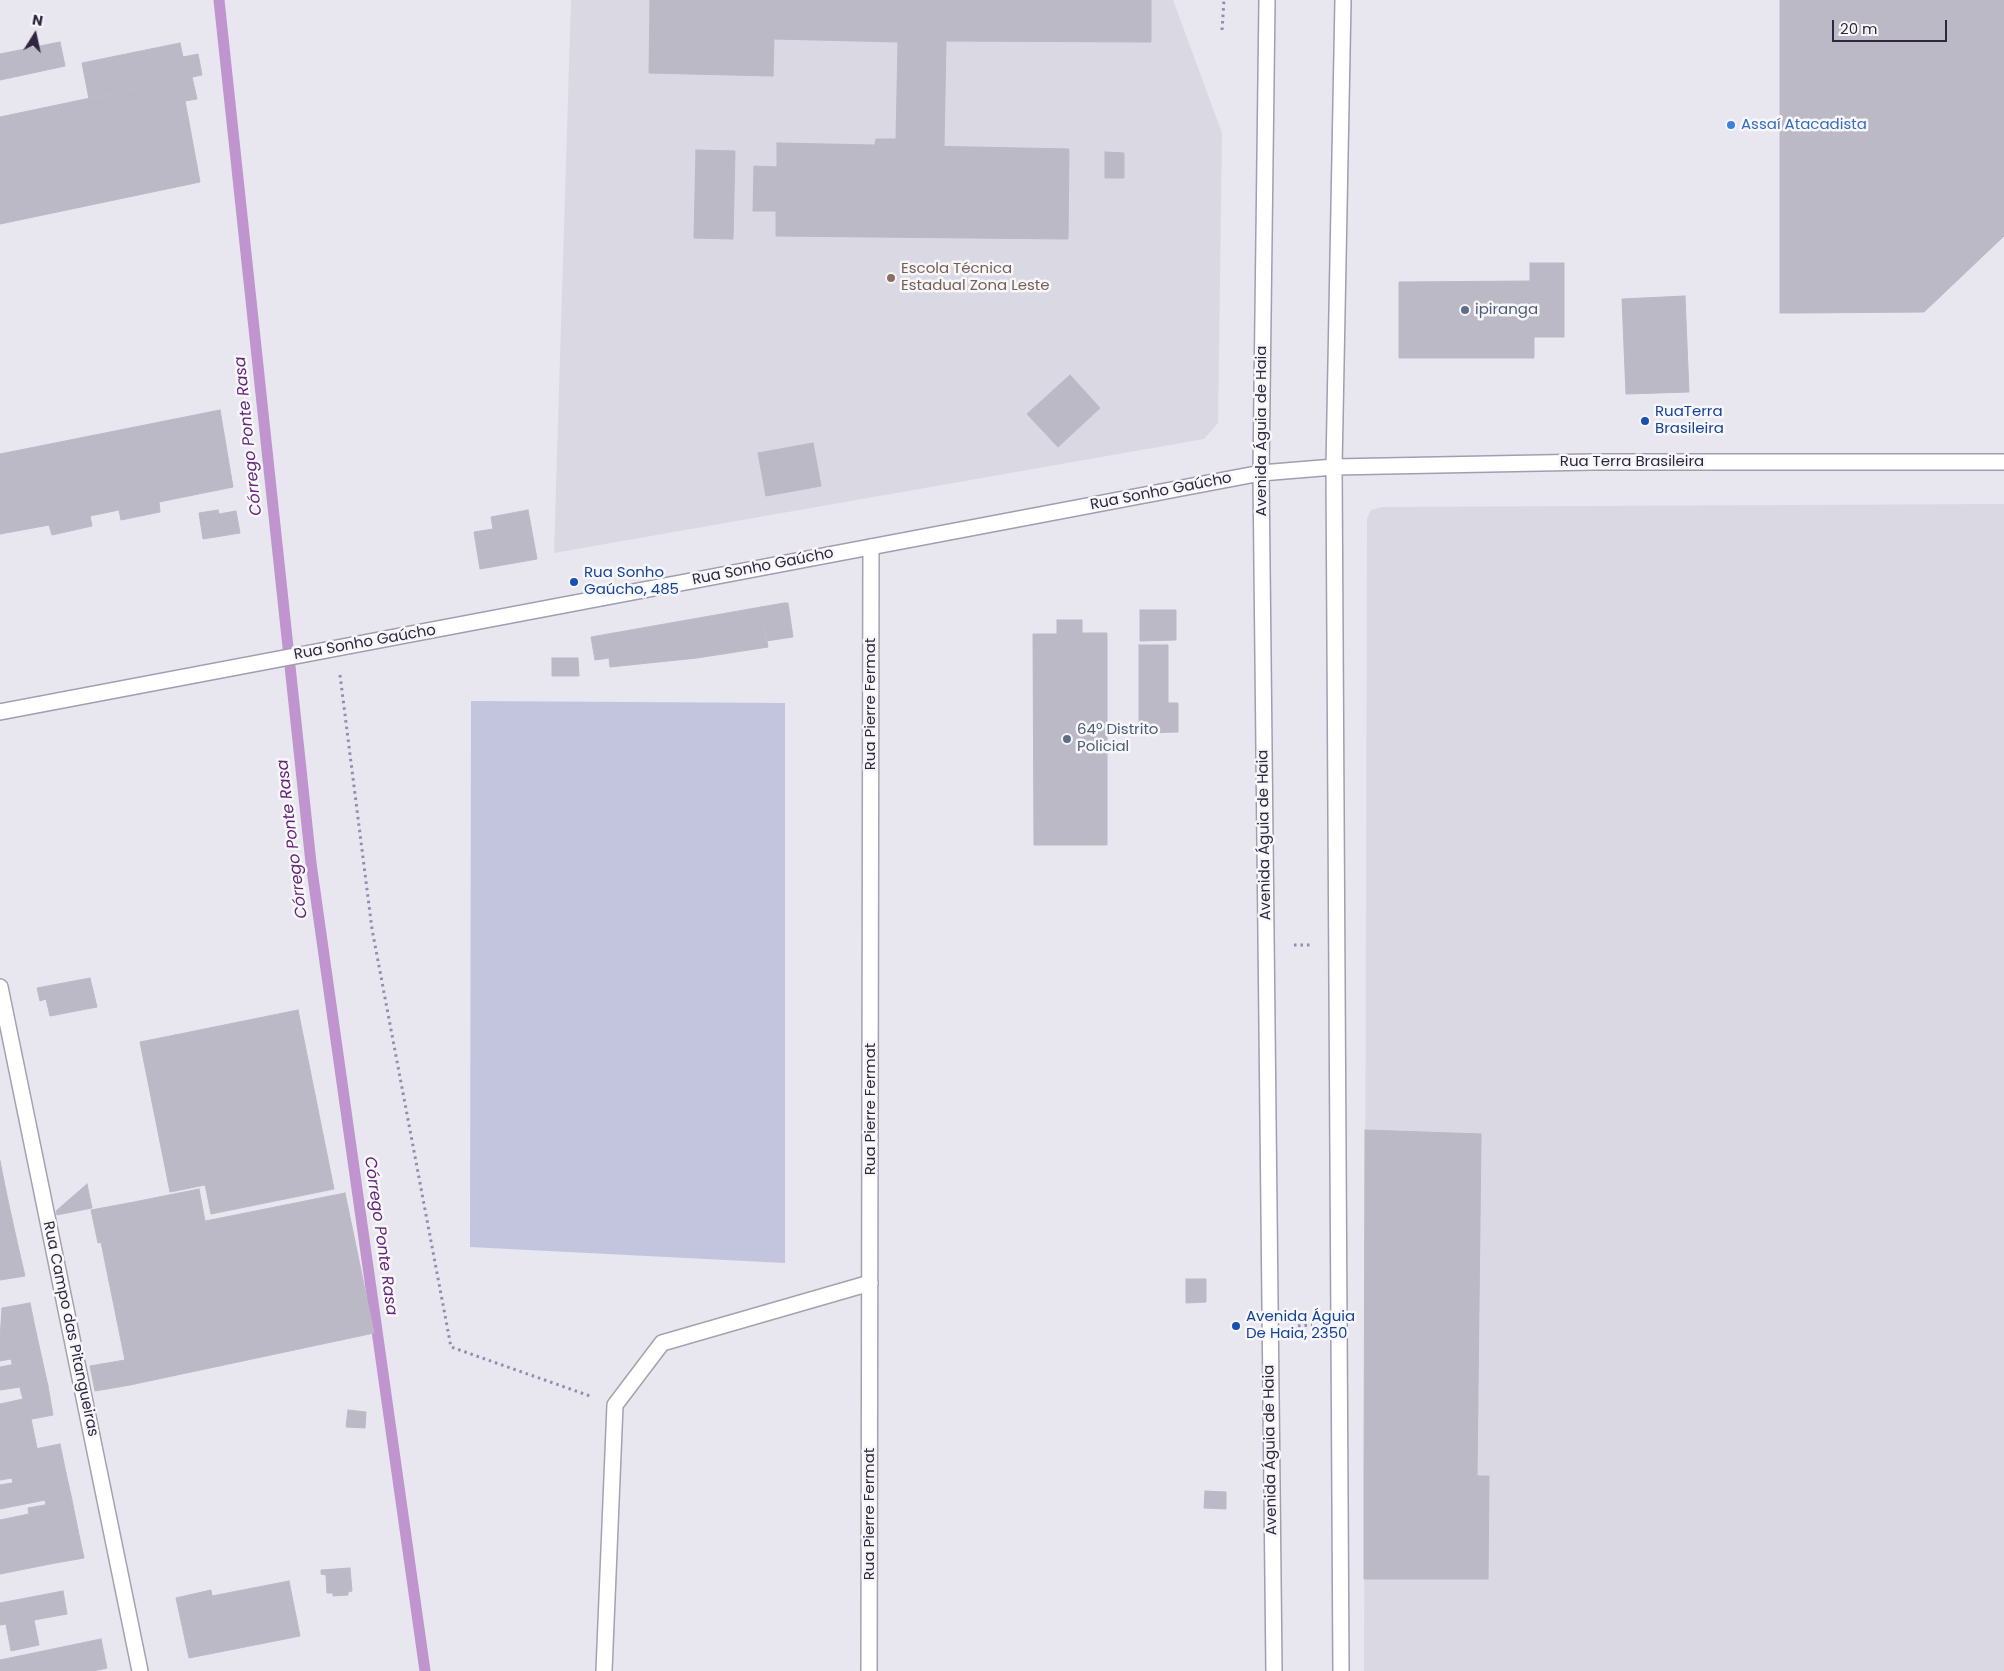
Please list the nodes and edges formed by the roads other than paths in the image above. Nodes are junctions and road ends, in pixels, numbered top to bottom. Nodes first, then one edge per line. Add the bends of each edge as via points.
1 (1267, 0) edge
2 (1343, 0) edge
3 (2004, 462) edge
4 (1334, 467) junction
5 (1261, 473) junction
6 (871, 547) junction
7 (0, 712) edge
8 (0, 987) edge
9 (870, 1283) junction
10 (140, 1671) edge
11 (604, 1671) edge
12 (869, 1671) edge
13 (1274, 1671) edge
14 (1341, 1671) edge

1 - 5 street, Avenida Águia de Haia
2 - 4 street
3 - 4 street, Rua Terra Brasileira via 1592,462
4 - 5 street, Rua Terra Brasileira
4 - 14 street
5 - 6 street, Rua Sonho Gaúcho
5 - 13 street, Avenida Águia de Haia
6 - 7 street, Rua Sonho Gaúcho
6 - 9 street, Rua Pierre Fermat
8 - 10 street, Rua Campo das Pitangueiras
9 - 11 street via 662,1343 616,1405
9 - 12 street, Rua Pierre Fermat

